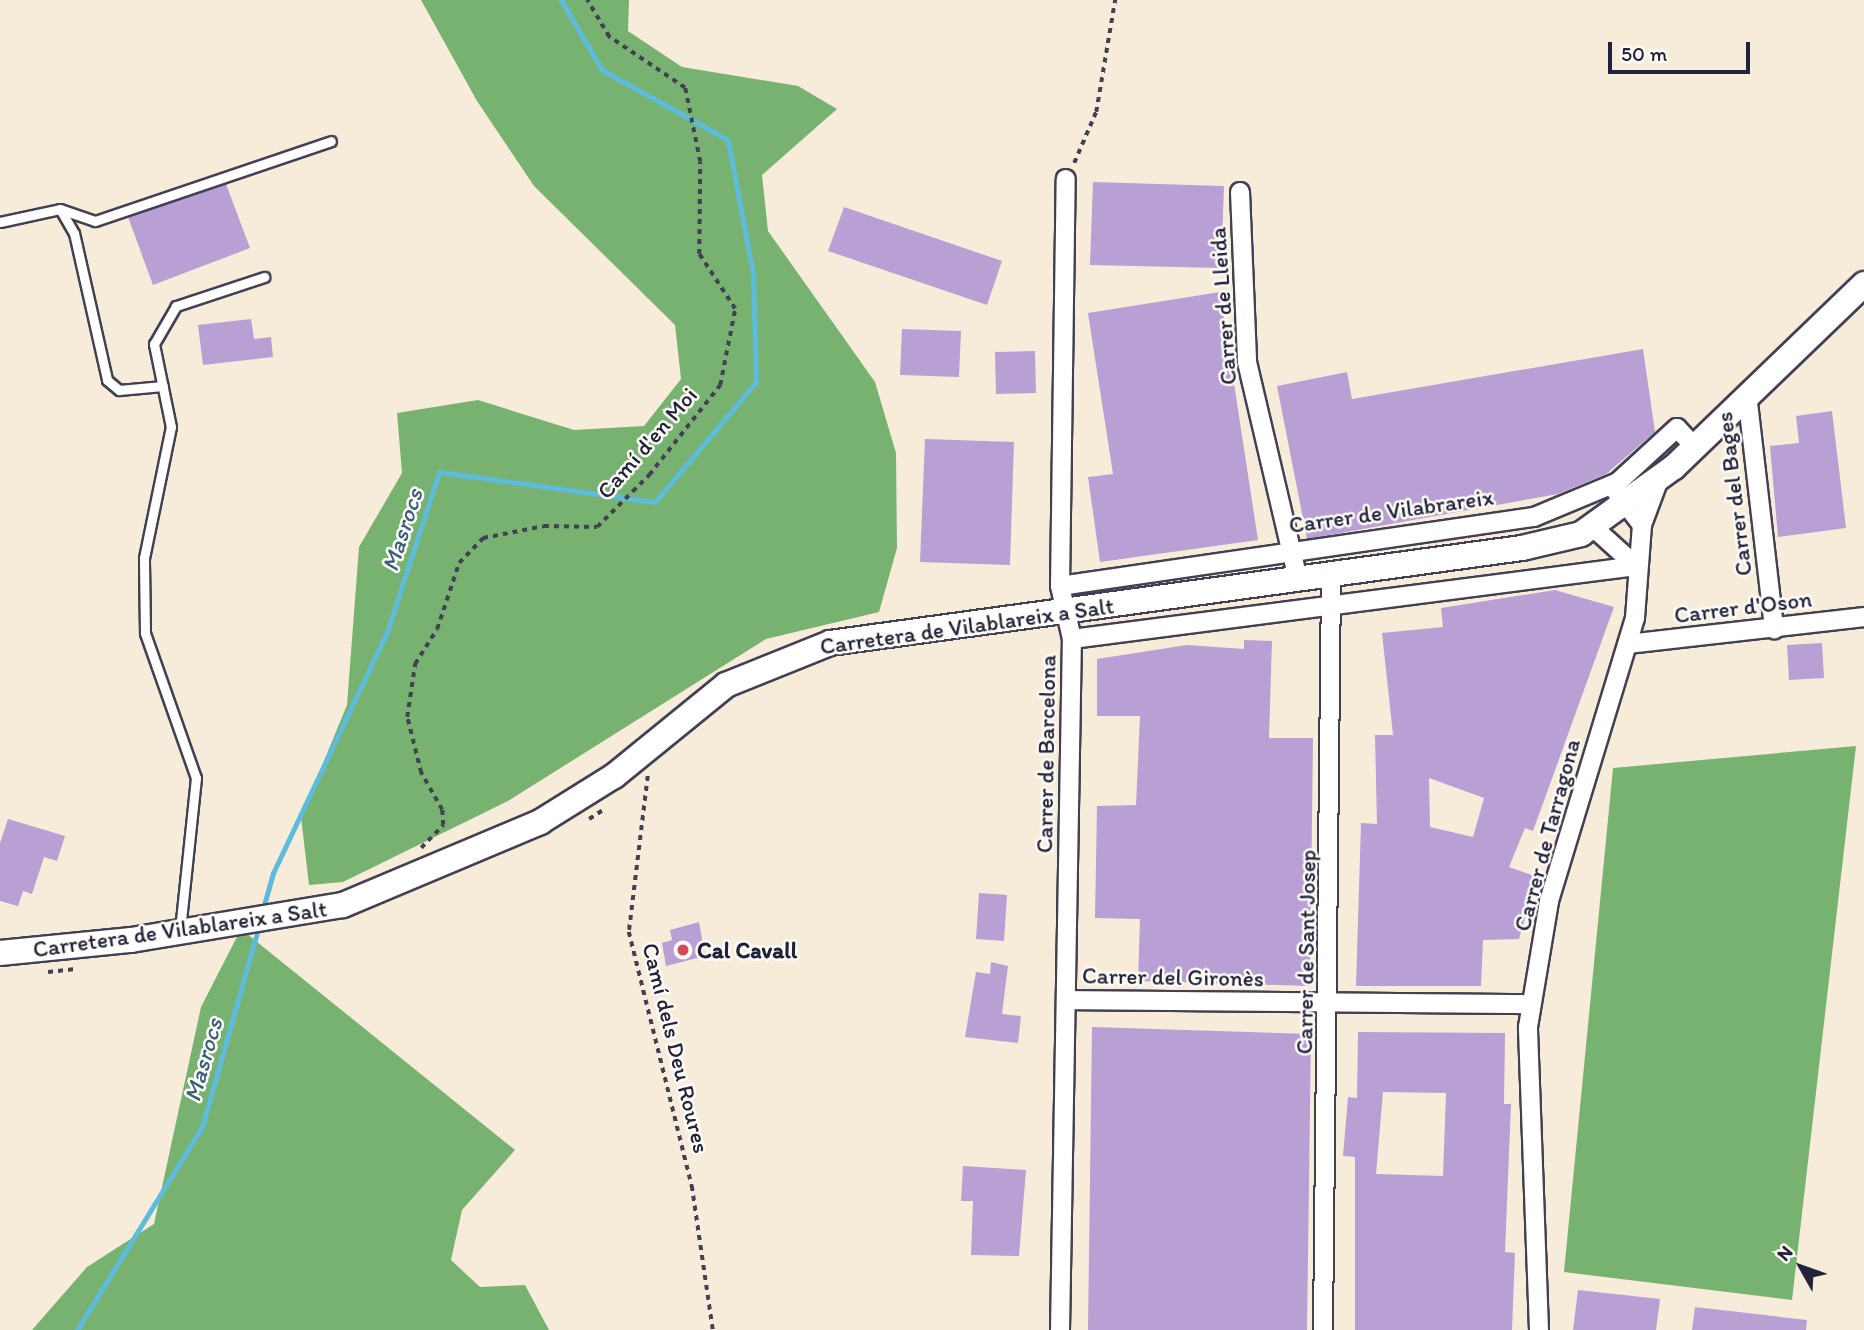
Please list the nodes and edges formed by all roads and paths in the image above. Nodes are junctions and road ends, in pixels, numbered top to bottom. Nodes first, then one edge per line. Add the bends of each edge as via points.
1 (587, 0) edge
2 (1115, 0) edge
3 (331, 141) dead end
4 (1066, 179) joint
5 (1240, 192) dead end
6 (60, 209) junction
7 (0, 222) edge
8 (264, 277) dead end
9 (1864, 284) edge
10 (163, 386) junction
11 (1747, 394) junction
12 (1694, 446) junction
13 (1612, 486) junction
14 (1634, 516) junction
15 (1594, 528) junction
16 (1289, 549) junction
17 (1636, 566) junction
18 (1331, 575) junction
19 (1298, 579) junction
20 (1060, 586) junction
21 (1334, 601) junction
22 (1066, 611) junction
23 (1864, 617) edge
24 (1774, 629) junction
25 (1072, 639) junction
26 (1628, 644) junction
27 (658, 765) dead end
28 (416, 853) dead end
29 (180, 932) junction
30 (0, 953) edge
31 (1066, 1000) junction
32 (1331, 1004) junction
33 (1531, 1004) junction
34 (713, 1330) edge
35 (1060, 1330) edge
36 (1323, 1330) edge
37 (1539, 1330) edge

1 - 28 path, Camí d'en Moi via 609,37 685,88 700,162 699,254 735,309 720,386 649,475 597,527 544,526 483,538 459,563 437,629 415,664 407,717 421,773 443,817
2 - 4 path via 1096,112
3 - 6 lane via 95,221
4 - 20 street, Carrer de Barcelona
5 - 16 street, Carrer de Lleida via 1247,362
6 - 7 lane
6 - 10 lane via 74,233 107,380 119,390
8 - 10 lane via 176,306 154,344
9 - 11 street, Carretera de Vilablareix a Salt
10 - 29 lane via 171,426 144,558 145,633 196,778
11 - 12 street, Carretera de Vilablareix a Salt
11 - 24 street, Carrer del Bages
12 - 13 street, Carrer de Vilabrareix via 1678,428
12 - 14 street, Carretera de Vilablareix a Salt via 1660,479
13 - 14 street
13 - 16 street, Carrer de Vilabrareix via 1534,517
14 - 15 street, Carretera de Vilablareix a Salt
14 - 17 street, Carrer de Tarragona
15 - 17 street
15 - 18 street, Carretera de Vilablareix a Salt via 1522,548
16 - 19 street, Carrer de Lleida
16 - 20 street, Carrer de Vilabrareix
17 - 21 street
17 - 26 street, Carrer de Tarragona
18 - 19 street, Carretera de Vilablareix a Salt
18 - 21 street, Carrer de Sant Josep
19 - 22 street, Carretera de Vilablareix a Salt
20 - 22 street, Carrer de Barcelona
21 - 25 street
21 - 32 street, Carrer de Sant Josep
22 - 25 street, Carrer de Barcelona
22 - 29 street, Carretera de Vilablareix a Salt via 871,637 793,654 726,685 614,776 540,822 343,905
23 - 24 street, Carrer d'Oson
24 - 26 street, Carrer d'Oson
25 - 31 street, Carrer de Barcelona
26 - 33 street, Carrer de Tarragona via 1549,901
27 - 34 path, Camí dels Deu Roures via 648,773 629,932 692,1186
29 - 30 street, Carretera de Vilablareix a Salt
31 - 32 street, Carrer del Gironès
31 - 35 street, Carrer de Barcelona
32 - 33 street, Carrer del Gironès
32 - 36 street, Carrer de Sant Josep
33 - 37 street, Carrer de Tarragona

